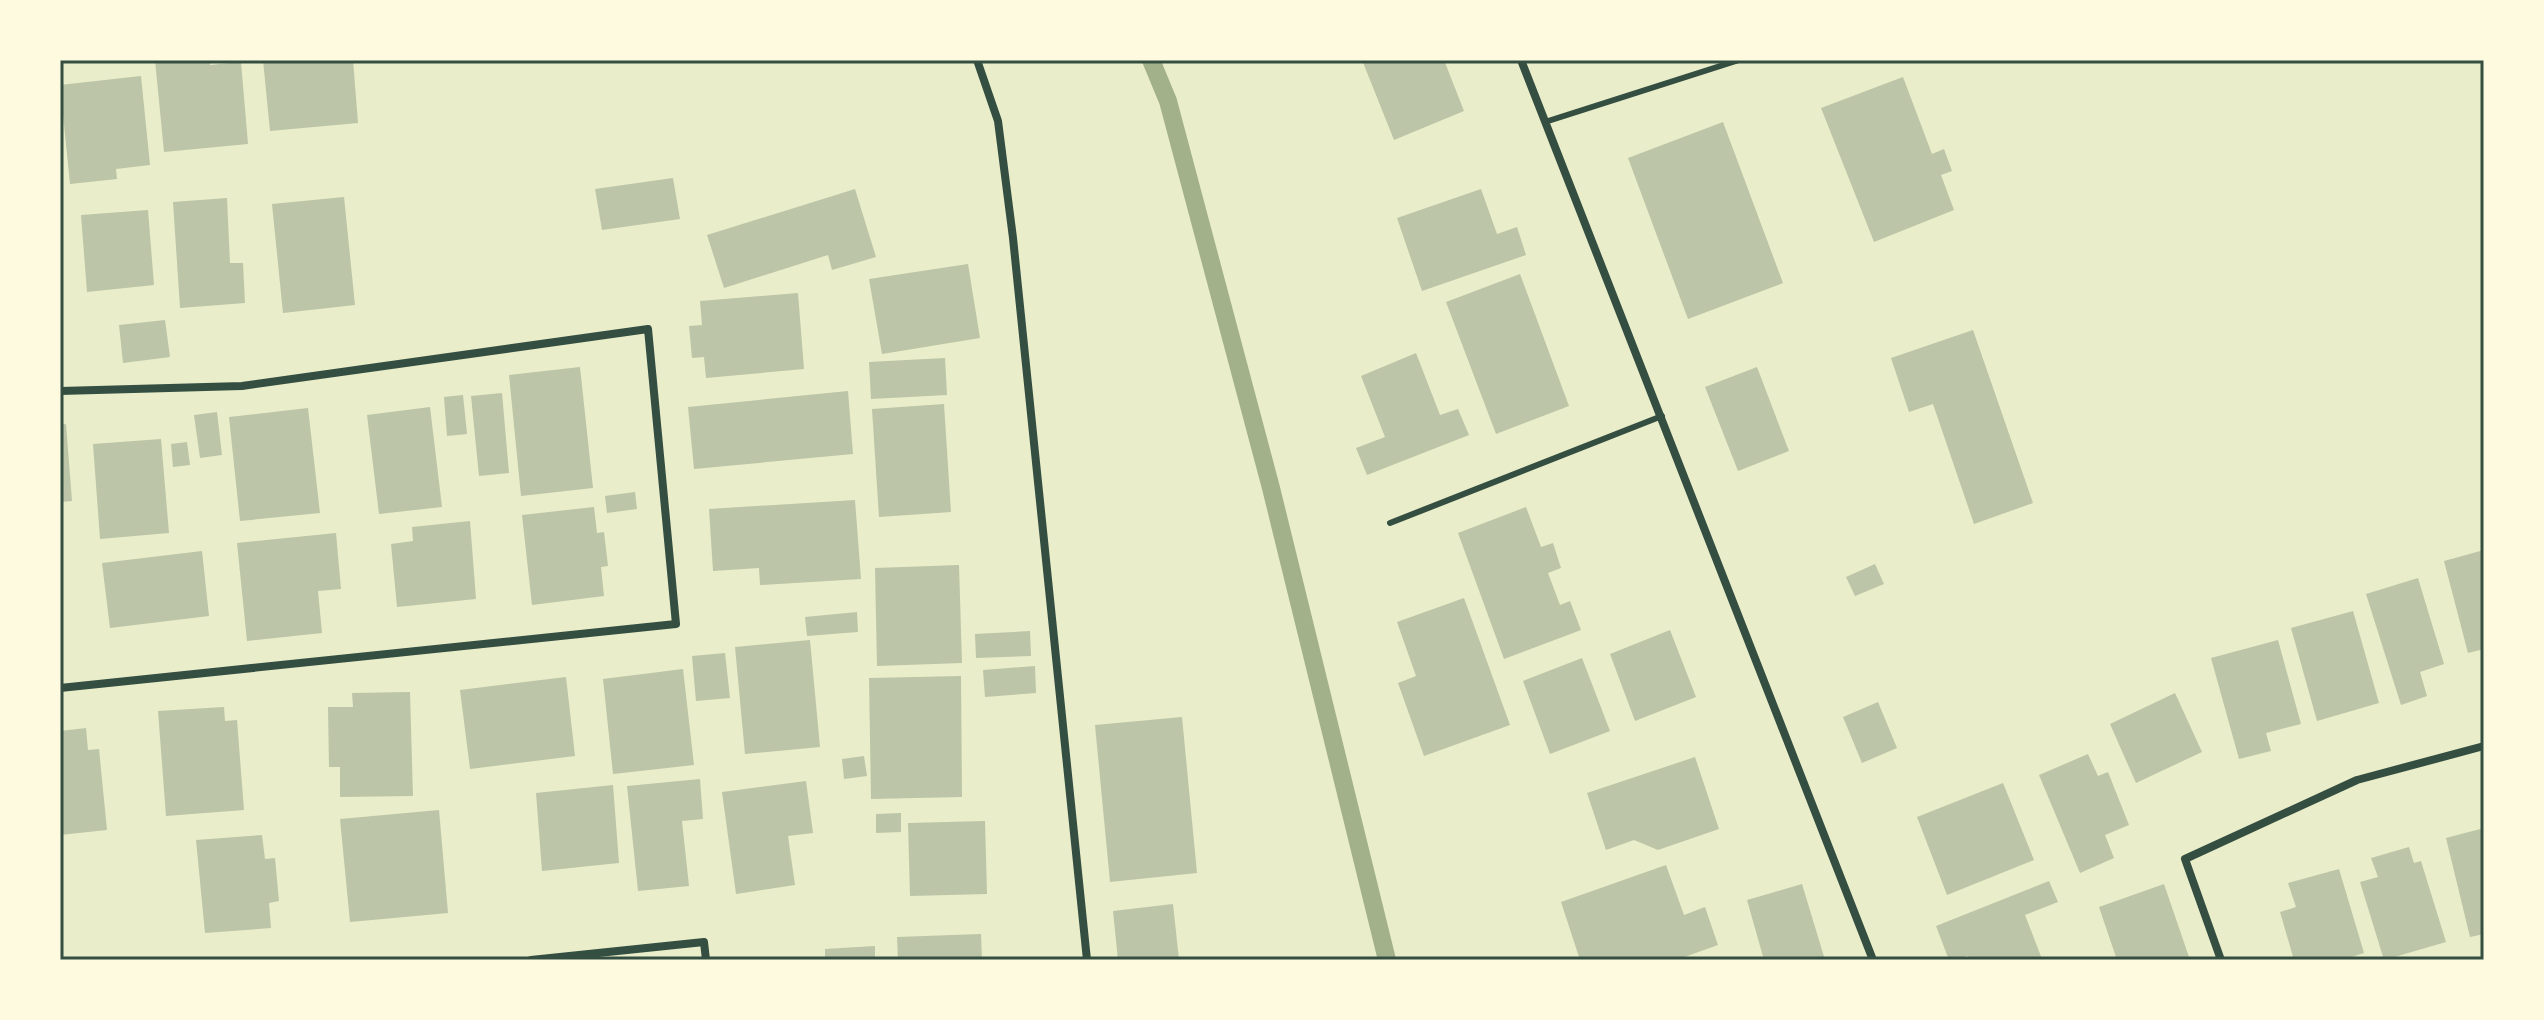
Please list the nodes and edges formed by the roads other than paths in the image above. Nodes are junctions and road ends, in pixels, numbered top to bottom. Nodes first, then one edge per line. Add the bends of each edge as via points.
1 (977, 60) edge
2 (1521, 60) edge
3 (1739, 60) edge
4 (1545, 122) junction
5 (60, 391) edge
6 (1662, 416) junction
7 (1390, 523) dead end
8 (60, 688) edge
9 (2484, 746) edge
10 (531, 960) edge
11 (706, 960) edge
12 (1087, 960) edge
13 (1873, 960) edge
14 (2221, 960) edge

1 - 12 street via 998,121 1013,238
2 - 4 street
3 - 4 lane
4 - 6 street
5 - 8 street via 242,386 648,329 676,624
6 - 7 lane
6 - 13 street
9 - 14 street via 2357,780 2185,859
10 - 11 street via 704,942

